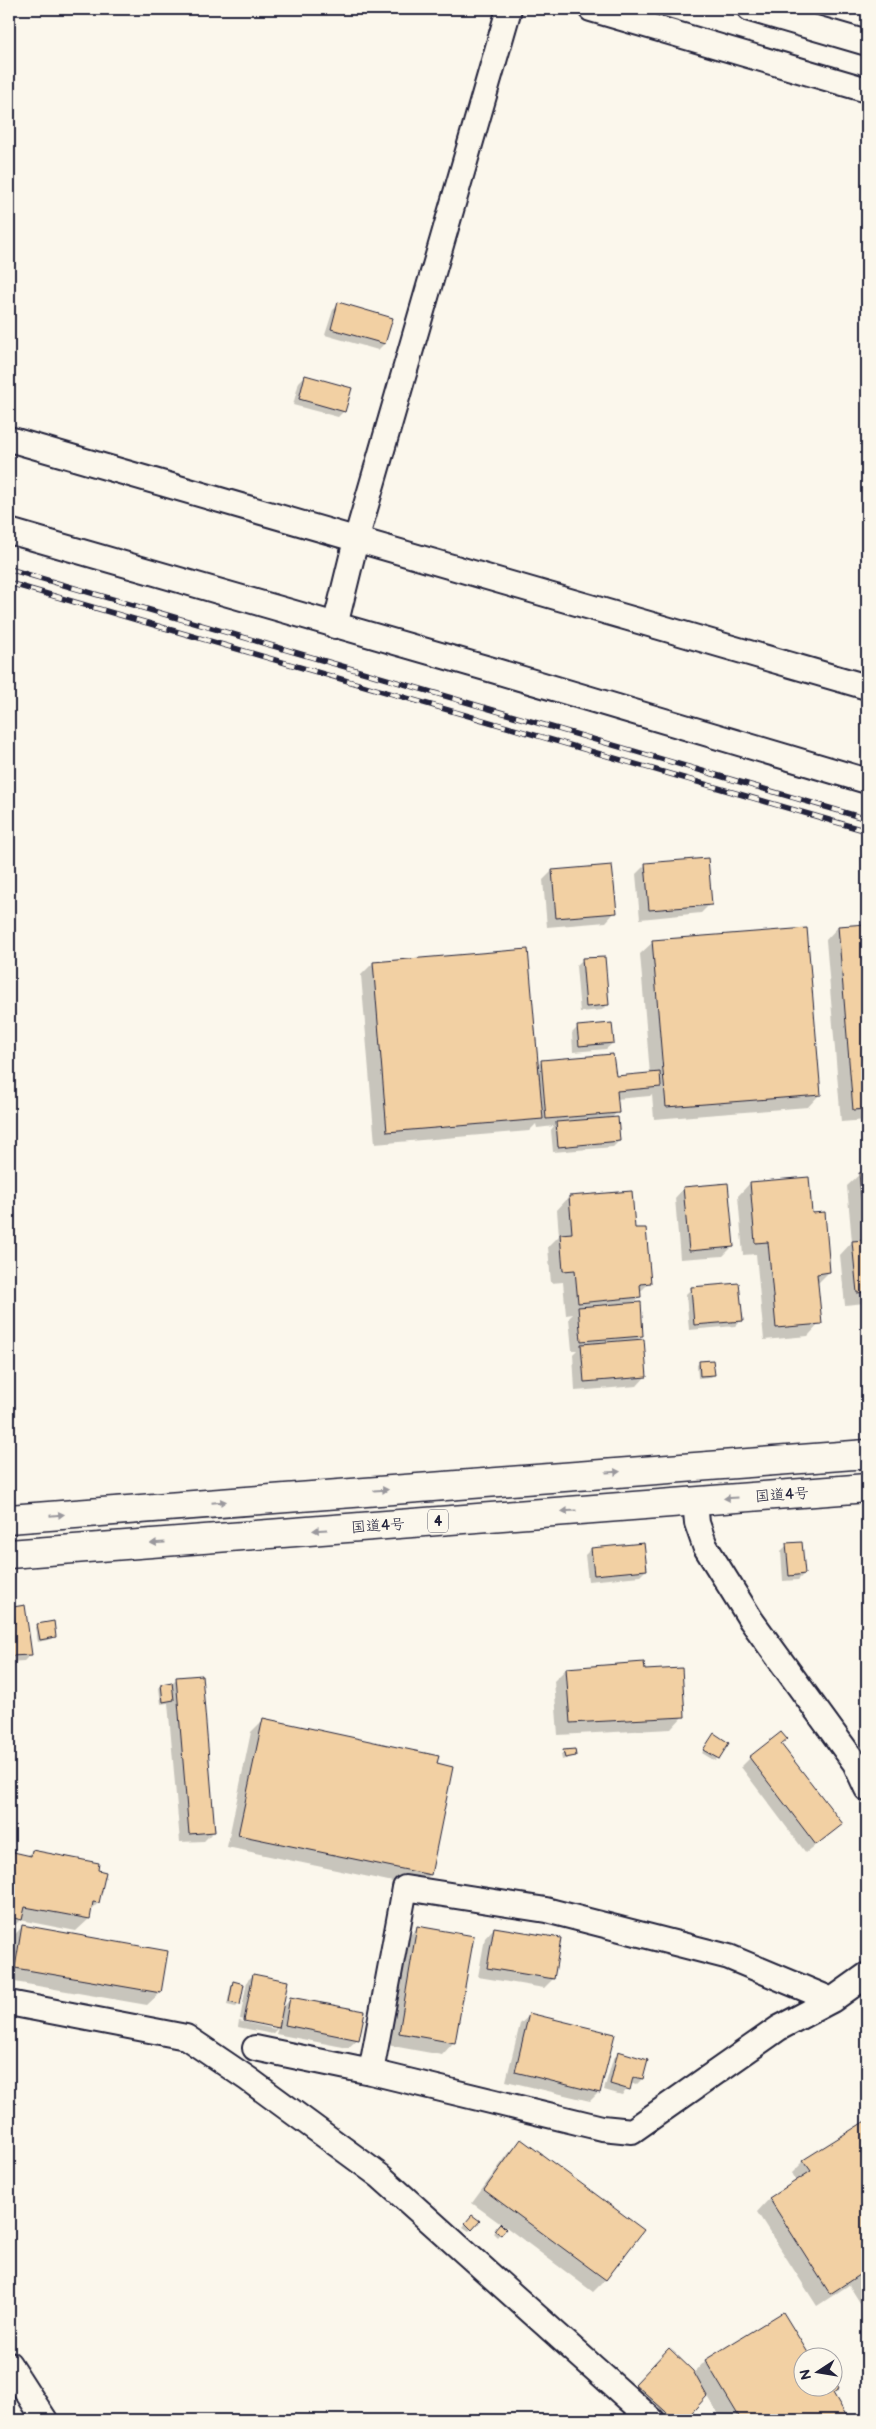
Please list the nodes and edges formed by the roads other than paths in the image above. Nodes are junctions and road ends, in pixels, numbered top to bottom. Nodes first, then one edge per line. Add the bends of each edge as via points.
1 (509, 9) edge
2 (591, 9) edge
3 (750, 9) edge
4 (795, 16) edge
5 (867, 44) edge
6 (867, 90) edge
7 (9, 439) edge
8 (9, 531) edge
9 (356, 540) junction
10 (335, 626) junction
11 (867, 687) edge
12 (867, 781) edge
13 (867, 1454) edge
14 (867, 1488) edge
15 (695, 1501) junction
16 (9, 1519) edge
17 (9, 1554) edge
18 (867, 1788) edge
19 (867, 1975) edge
20 (832, 2000) junction
21 (9, 2003) edge
22 (255, 2048) dead end
23 (370, 2072) junction
24 (9, 2364) edge
25 (45, 2420) edge
26 (652, 2420) edge

1 - 9 street
2 - 6 street
3 - 4 street
4 - 5 street
7 - 9 street
8 - 10 street
9 - 10 street
9 - 11 street
10 - 12 street
16 -> 13 highway
14 -> 15 highway, 国道4号 / 4
15 -> 17 highway, 国道4号 / 4
15 - 18 street via 697,1524 705,1546 751,1620 855,1763
19 - 20 street
20 - 23 street via 779,2028 632,2131 602,2128
20 - 23 street via 729,1957 546,1910 405,1888
21 - 26 street via 186,2037 380,2176
22 - 23 street
24 - 25 street

